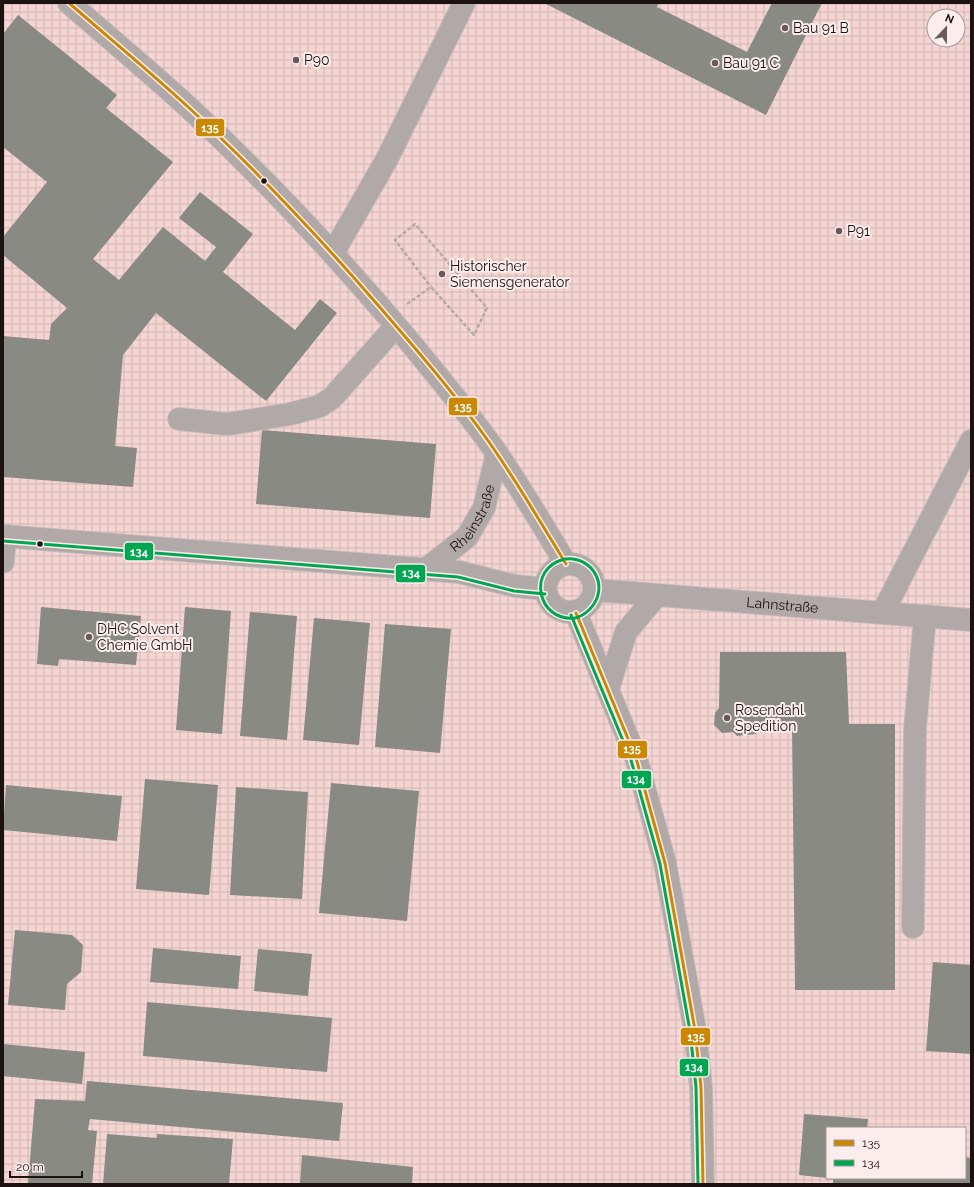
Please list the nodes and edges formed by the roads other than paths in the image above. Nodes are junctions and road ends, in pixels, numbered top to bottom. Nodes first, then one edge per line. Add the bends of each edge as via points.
1 (69, 3) edge
2 (464, 3) edge
3 (333, 253) junction
4 (392, 322) junction
5 (179, 419) dead end
6 (971, 441) edge
7 (497, 453) junction
8 (4, 536) edge
9 (3, 562) edge
10 (566, 564) junction
11 (426, 569) junction
12 (545, 589) junction
13 (595, 590) junction
14 (657, 595) junction
15 (576, 612) junction
16 (883, 612) junction
17 (924, 616) junction
18 (971, 620) edge
19 (608, 689) junction
20 (913, 927) dead end
21 (703, 1184) edge

1 - 3 street, Rheinstraße via 186,105
2 - 3 street via 387,159
3 - 4 street, Rheinstraße
4 - 5 street via 332,398 320,406 290,414 227,424
4 - 7 street, Rheinstraße
6 - 16 street
7 - 10 street, Rheinstraße
7 - 11 street, Rheinstraße via 484,508 474,525 467,536
8 - 9 street
8 - 11 street
10 - 12 street via 555,568 548,577
10 - 13 street via 577,564 587,570 593,579
11 - 12 street via 460,572 514,586
12 - 15 street via 548,600 556,609 568,613
13 - 14 street, Lahnstraße
13 - 15 street via 587,606
14 - 16 street, Lahnstraße
14 - 19 street via 626,632
15 - 19 street
16 - 17 street, Lahnstraße
17 - 18 street, Lahnstraße
17 - 20 street via 915,729
19 - 21 street via 636,758 665,863 695,1030 701,1087

